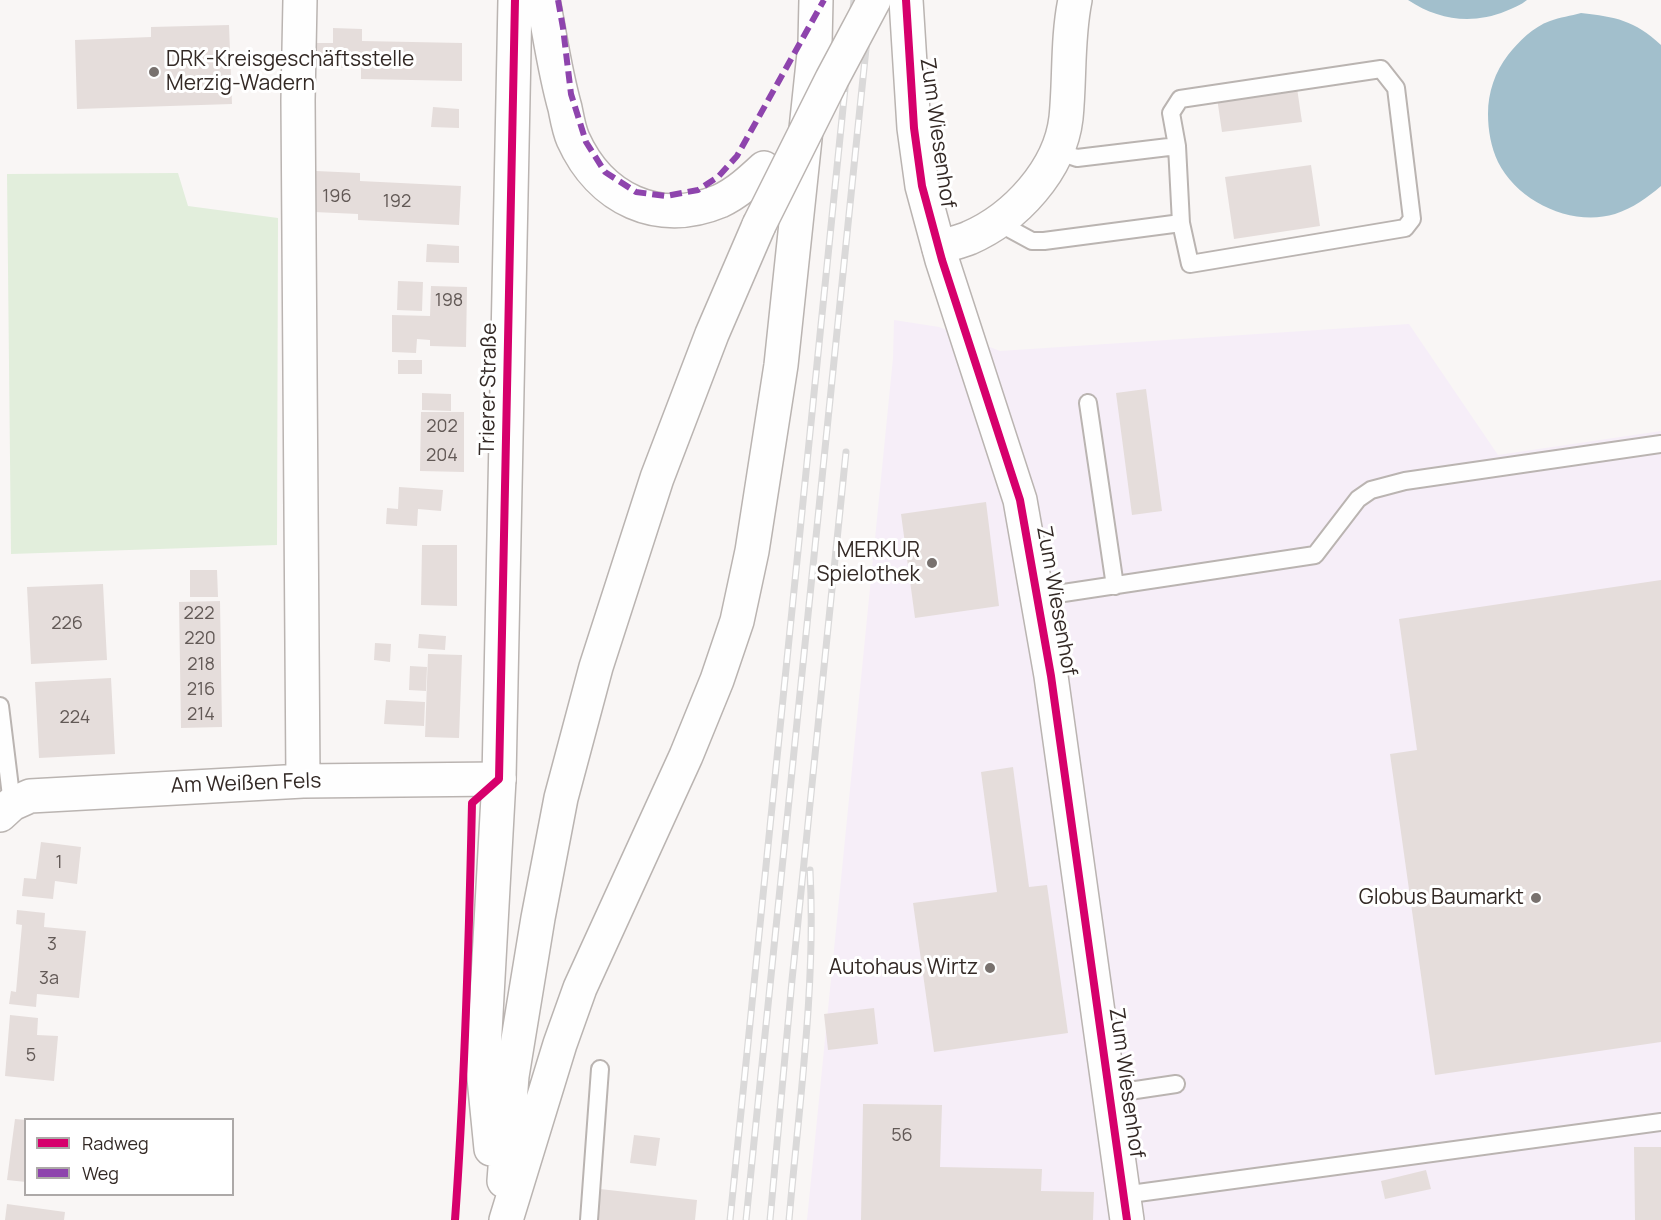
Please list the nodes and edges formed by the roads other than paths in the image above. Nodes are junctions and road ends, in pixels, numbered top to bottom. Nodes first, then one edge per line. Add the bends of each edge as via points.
1 (300, 0) edge
2 (515, 0) edge
3 (543, 0) edge
4 (816, 0) edge
5 (874, 0) edge
6 (906, 0) edge
7 (1075, 0) edge
8 (832, 79) junction
9 (1177, 146) junction
10 (1056, 151) junction
11 (997, 222) junction
12 (1181, 223) junction
13 (939, 248) junction
14 (1088, 403) dead end
15 (1661, 444) edge
16 (1115, 586) junction
17 (1037, 597) junction
18 (0, 706) edge
19 (499, 779) junction
20 (303, 781) junction
21 (6, 809) edge
22 (600, 1069) dead end
23 (1176, 1084) dead end
24 (1109, 1094) junction
25 (1661, 1122) edge
26 (1125, 1207) edge
27 (502, 1220) edge
28 (589, 1220) edge

1 - 20 main road
2 - 19 main road, Trierer Straße
3 - 8 main road, bridge via 572,138 587,165 610,190 639,206 693,210 741,189 785,144
4 - 27 main road via 815,44 781,365 737,621 686,756 579,988
5 - 8 main road, bridge
6 - 13 main road, Zum Wiesenhof via 914,128 922,186
7 - 10 main road via 1066,120
8 - 27 main road, bridge via 759,225 712,334 657,478 596,667 561,798 538,918 512,1076
9 - 10 lane via 1077,158
9 - 12 lane
9 - 12 lane via 1172,113 1180,99 1381,69 1396,88 1412,219 1405,228 1190,264
10 - 11 main road via 1035,186
11 - 12 lane via 1032,241 1044,242
11 - 13 main road
13 - 17 main road, Zum Wiesenhof via 996,459 1020,500
14 - 16 lane
15 - 16 lane via 1405,481 1371,490 1359,499 1315,555
16 - 17 lane
17 - 24 main road, Zum Wiesenhof via 1052,676
18 - 21 lane
19 - 20 main road, Am Weißen Fels
19 - 27 main road, Trierer Straße via 483,1068
20 - 21 main road, Am Weißen Fels via 30,796
22 - 28 lane
23 - 24 lane
24 - 26 main road, Zum Wiesenhof
25 - 26 lane

